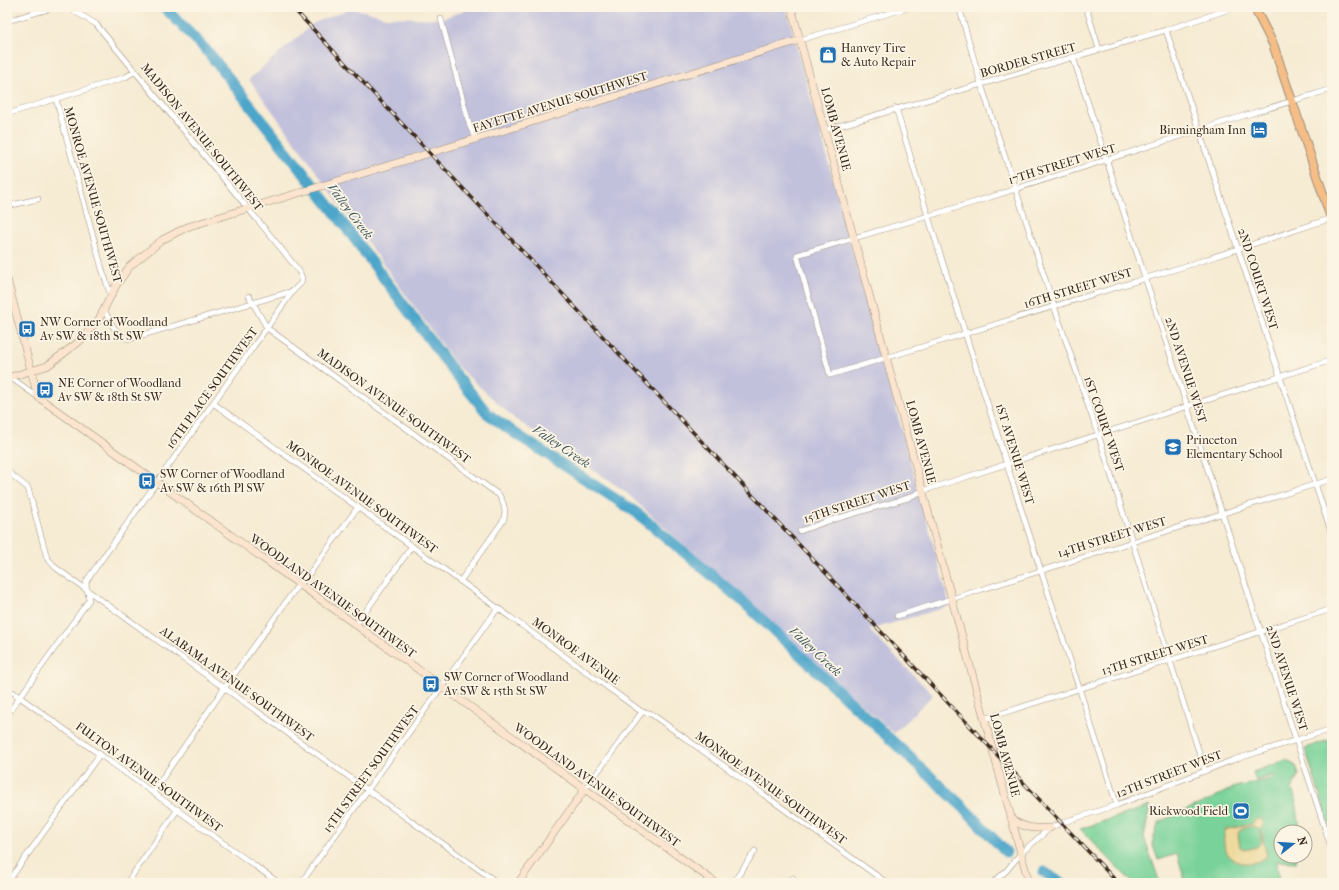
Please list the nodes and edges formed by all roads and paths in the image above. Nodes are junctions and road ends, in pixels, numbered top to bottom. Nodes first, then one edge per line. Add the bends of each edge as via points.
1 (55, 7) edge
2 (67, 7) edge
3 (791, 7) edge
4 (910, 7) edge
5 (959, 7) edge
6 (1086, 7) edge
7 (1236, 7) edge
8 (1254, 7) edge
9 (441, 19) dead end
10 (7, 21) edge
11 (1166, 30) junction
12 (800, 40) junction
13 (1099, 49) junction
14 (1073, 57) junction
15 (135, 71) junction
16 (981, 84) junction
17 (1332, 89) edge
18 (56, 99) junction
19 (1292, 102) junction
20 (896, 108) junction
21 (7, 114) edge
22 (825, 130) junction
23 (1198, 131) junction
24 (476, 139) junction
25 (1107, 160) junction
26 (1016, 189) junction
27 (38, 199) dead end
28 (7, 206) edge
29 (248, 208) junction
30 (928, 216) junction
31 (1332, 219) edge
32 (854, 238) junction
33 (1238, 250) junction
34 (1145, 278) junction
35 (7, 279) edge
36 (293, 291) junction
37 (111, 296) junction
38 (249, 296) dead end
39 (252, 303) junction
40 (1054, 306) junction
41 (104, 310) junction
42 (267, 328) junction
43 (966, 333) junction
44 (887, 359) junction
45 (1332, 360) edge
46 (32, 371) junction
47 (830, 375) joint
48 (1280, 376) junction
49 (9, 377) edge
50 (38, 397) junction
51 (213, 403) junction
52 (1188, 406) junction
53 (1098, 435) junction
54 (1008, 464) junction
55 (7, 471) edge
56 (1332, 479) edge
57 (157, 483) junction
58 (1316, 484) junction
59 (922, 491) junction
60 (358, 507) junction
61 (1222, 512) junction
62 (800, 531) dead end
63 (1332, 535) edge
64 (1132, 542) junction
65 (412, 546) junction
66 (1041, 570) junction
67 (461, 580) junction
68 (300, 585) junction
69 (87, 590) junction
70 (952, 599) junction
71 (498, 608) junction
72 (1332, 609) edge
73 (897, 616) dead end
74 (356, 625) junction
75 (1261, 632) junction
76 (1169, 661) junction
77 (225, 687) junction
78 (441, 687) junction
79 (7, 688) edge
80 (1078, 688) junction
81 (20, 696) junction
82 (642, 712) junction
83 (7, 714) edge
84 (984, 719) junction
85 (1332, 729) edge
86 (1297, 740) junction
87 (100, 754) junction
88 (1205, 771) junction
89 (368, 789) junction
90 (585, 790) junction
91 (152, 792) junction
92 (1117, 805) junction
93 (178, 809) junction
94 (1012, 820) junction
95 (1050, 828) junction
96 (1332, 850) edge
97 (755, 851) dead end
98 (1021, 853) junction
99 (7, 883) edge
100 (127, 883) edge
101 (279, 883) edge
102 (301, 883) edge
103 (498, 883) edge
104 (518, 883) edge
105 (716, 883) edge
106 (733, 883) edge
107 (887, 883) edge
108 (994, 883) edge
109 (1029, 883) edge

1 - 10 street
2 - 15 street, MADISON AVENUE SOUTHWEST via 96,24
3 - 12 street, LOMB AVENUE
4 - 12 street
5 - 16 street, 1ST COURT WEST
6 - 13 street
7 - 11 street, BORDER STREET
8 - 19 main road via 1273,44
9 - 24 street via 470,127
11 - 13 street, BORDER STREET
11 - 23 street, 2ND COURT WEST
12 - 22 street, LOMB AVENUE
12 - 24 street, FAYETTE AVENUE SOUTHWEST
13 - 14 street, BORDER STREET
14 - 16 street, BORDER STREET
14 - 25 street, 2ND AVENUE WEST
15 - 18 street via 126,77
15 - 29 street, MADISON AVENUE SOUTHWEST
16 - 20 street, BORDER STREET
16 - 26 street, 1ST COURT WEST
17 - 19 street, 17TH STREET WEST
18 - 21 street
18 - 37 street, MONROE AVENUE SOUTHWEST
19 - 23 street, 17TH STREET WEST
19 - 31 main road
20 - 22 street, BORDER STREET
20 - 30 street, 1ST AVENUE WEST
22 - 32 street, LOMB AVENUE
23 - 25 street, 17TH STREET WEST
23 - 33 street, 2ND COURT WEST
24 - 29 street, FAYETTE AVENUE SOUTHWEST
25 - 26 street, 17TH STREET WEST
25 - 34 street, 2ND AVENUE WEST
26 - 30 street, 17TH STREET WEST
26 - 40 street, 1ST COURT WEST
27 - 28 street
29 - 36 street, MADISON AVENUE SOUTHWEST via 299,272 302,281
29 - 37 street, FAYETTE AVENUE SOUTHWEST via 187,227 162,240 130,266
30 - 32 street, 17TH STREET WEST
30 - 43 street, 1ST AVENUE WEST
31 - 33 street, 16TH STREET WEST
32 - 44 street, LOMB AVENUE
32 - 47 street, 17TH STREET WEST via 797,255
33 - 34 street, 16TH STREET WEST
33 - 48 street, 2ND COURT WEST
34 - 40 street, 16TH STREET WEST
34 - 52 street, 2ND AVENUE WEST
35 - 46 street
36 - 39 street
36 - 42 street, 16TH PLACE SOUTHWEST
37 - 41 street, FAYETTE AVENUE SOUTHWEST
38 - 39 street
39 - 41 street via 129,339 116,332
39 - 42 street
40 - 43 street, 16TH STREET WEST
40 - 53 street, 1ST COURT WEST
41 - 46 street, FAYETTE AVENUE SOUTHWEST via 99,319 72,347 47,366
42 - 51 street, 16TH PLACE SOUTHWEST
42 - 67 street, MADISON AVENUE SOUTHWEST via 499,495 506,515
43 - 44 street, 16TH STREET WEST
43 - 54 street, 1ST AVENUE WEST
44 - 47 street, 16TH STREET WEST
44 - 59 street, LOMB AVENUE
45 - 48 street, 15TH STREET WEST
46 - 49 street, FAYETTE AVENUE SOUTHWEST
46 - 50 street
48 - 52 street, 15TH STREET WEST
48 - 58 street, 2ND COURT WEST
49 - 50 street
50 - 57 street, WOODLAND AVENUE SOUTHWEST
51 - 57 street, 16TH PLACE SOUTHWEST
51 - 60 street, MONROE AVENUE SOUTHWEST
52 - 53 street, 15TH STREET WEST
52 - 61 street, 2ND AVENUE WEST
53 - 54 street, 15TH STREET WEST
53 - 64 street, 1ST COURT WEST
54 - 59 street, 15TH STREET WEST
54 - 66 street, 1ST AVENUE WEST
55 - 69 street, ALABAMA AVENUE SOUTHWEST via 28,488 46,558
56 - 58 street, 14TH STREET WEST
57 - 68 street, WOODLAND AVENUE SOUTHWEST
57 - 69 street, 16TH PLACE SOUTHWEST via 87,580
58 - 61 street, 14TH STREET WEST
58 - 63 street, 2ND COURT WEST
59 - 62 street, 15TH STREET WEST via 908,498
59 - 70 street, LOMB AVENUE
60 - 65 street, MONROE AVENUE SOUTHWEST
60 - 68 street
61 - 64 street, 14TH STREET WEST
61 - 75 street, 2ND AVENUE WEST
64 - 66 street, 14TH STREET WEST
64 - 76 street, 1ST COURT WEST
65 - 67 street, MONROE AVENUE SOUTHWEST
65 - 74 street
66 - 70 street, 14TH STREET WEST
66 - 80 street, 1ST AVENUE WEST
67 - 71 street, MONROE AVENUE SOUTHWEST
68 - 74 street, WOODLAND AVENUE SOUTHWEST
68 - 77 street
69 - 77 street, ALABAMA AVENUE SOUTHWEST
69 - 81 street, 16TH PLACE SOUTHWEST via 89,600
70 - 73 street, 14TH STREET WEST
70 - 84 street, LOMB AVENUE
71 - 78 street, 15TH STREET SOUTHWEST
71 - 82 street, MONROE AVENUE
72 - 75 street, 13TH STREET WEST
74 - 78 street, WOODLAND AVENUE SOUTHWEST
75 - 76 street, 13TH STREET WEST
75 - 86 street, 2ND AVENUE WEST
76 - 80 street, 13TH STREET WEST
76 - 88 street, 1ST COURT WEST
77 - 89 street, ALABAMA AVENUE SOUTHWEST
77 - 91 street
78 - 89 street, 15TH STREET SOUTHWEST
78 - 90 street, WOODLAND AVENUE SOUTHWEST
79 - 81 street, FULTON AVENUE SOUTHWEST
80 - 84 street, 13TH STREET WEST
80 - 92 street, 1ST AVENUE WEST
81 - 83 street, 16TH PLACE SOUTHWEST
81 - 87 street, FULTON AVENUE SOUTHWEST
82 - 90 street
82 - 107 street, MONROE AVENUE SOUTHWEST via 653,716
84 - 94 street, LOMB AVENUE
85 - 86 street, 12TH STREET WEST
86 - 88 street, 12TH STREET WEST
86 - 96 street, 2ND AVENUE WEST
87 - 91 street, FULTON AVENUE SOUTHWEST
87 - 99 street
88 - 92 street, 12TH STREET WEST
89 - 102 street, 15TH STREET SOUTHWEST
89 - 103 street, ALABAMA AVENUE SOUTHWEST
90 - 104 street
90 - 105 street, WOODLAND AVENUE SOUTHWEST
91 - 93 street, FULTON AVENUE SOUTHWEST
92 - 95 street, 12TH STREET WEST
93 - 100 street
93 - 101 street, FULTON AVENUE SOUTHWEST
94 - 95 street via 1029,828
94 - 98 street, LOMB AVENUE
95 - 98 street, 12TH STREET WEST
97 - 106 street
98 - 108 street, 12TH STREET WEST
98 - 109 street, LOMB AVENUE

